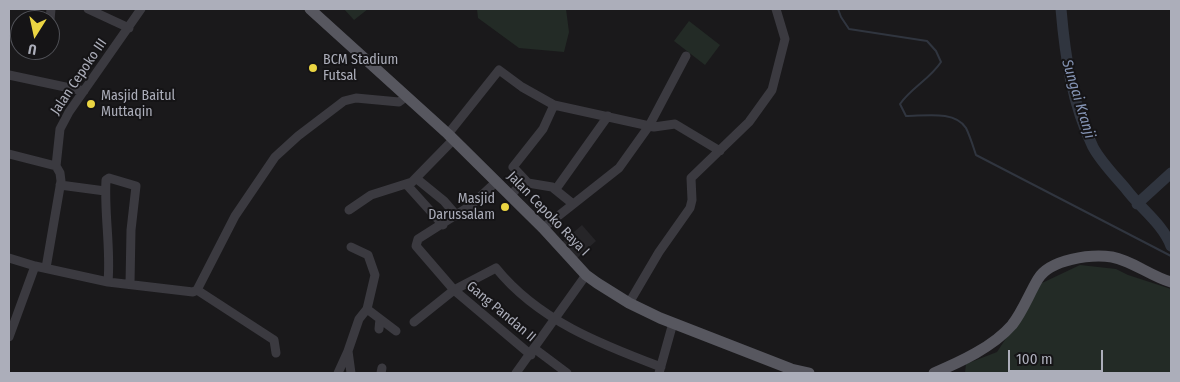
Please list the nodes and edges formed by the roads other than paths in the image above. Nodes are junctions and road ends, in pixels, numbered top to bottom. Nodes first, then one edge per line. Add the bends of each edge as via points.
1 (88, 9) edge
2 (141, 9) edge
3 (310, 9) edge
4 (776, 9) edge
5 (129, 28) junction
6 (686, 56) dead end
7 (9, 75) edge
8 (84, 91) junction
9 (403, 99) junction
10 (554, 105) junction
11 (608, 116) junction
12 (648, 126) junction
13 (451, 137) junction
14 (720, 151) junction
15 (9, 154) edge
16 (56, 166) junction
17 (417, 179) junction
18 (525, 180) junction
19 (496, 182) junction
20 (60, 185) junction
21 (407, 186) junction
22 (556, 190) junction
23 (105, 191) junction
24 (510, 196) junction
25 (573, 204) junction
26 (349, 210) dead end
27 (457, 216) junction
28 (443, 224) junction
29 (543, 228) junction
30 (351, 247) dead end
31 (9, 258) edge
32 (35, 266) junction
33 (46, 268) junction
34 (586, 275) junction
35 (1167, 281) edge
36 (108, 282) junction
37 (130, 284) junction
38 (197, 290) junction
39 (454, 290) junction
40 (629, 303) junction
41 (367, 309) junction
42 (380, 319) junction
43 (555, 320) junction
44 (414, 322) dead end
45 (673, 323) junction
46 (379, 329) dead end
47 (396, 331) dead end
48 (9, 337) edge
49 (348, 351) junction
50 (533, 352) junction
51 (276, 353) dead end
52 (660, 370) edge
53 (338, 373) edge
54 (351, 373) edge
55 (516, 373) edge
56 (567, 373) edge
57 (805, 373) edge
58 (934, 373) edge

1 - 5 street
2 - 5 street, Jalan Cepoko III
3 - 9 main road, Jalan Cepoko Raya I
4 - 14 street via 785,39 772,90 758,113
5 - 8 street, Jalan Cepoko III
6 - 12 street
7 - 8 street
8 - 16 street, Jalan Cepoko III via 60,129
9 - 13 main road, Jalan Cepoko Raya I via 418,106
9 - 38 street via 356,98 344,101 275,157 235,216
10 - 11 street
10 - 13 street via 499,70
10 - 18 street via 543,129 513,165
11 - 12 street
11 - 22 street
12 - 14 street via 679,125
12 - 25 street via 619,168
13 - 17 street
13 - 19 main road, Jalan Cepoko Raya I
14 - 40 street via 691,178 690,208
15 - 16 street
16 - 20 street, Jalan Cepoko III
17 - 21 street
17 - 27 street
18 - 22 street via 532,185
18 - 24 street
19 - 24 main road, Jalan Cepoko Raya I
19 - 27 street
20 - 23 street
20 - 33 street
21 - 26 street via 372,196
21 - 28 street
22 - 25 street
23 - 36 street
23 - 37 street via 108,178 136,186
24 - 29 main road, Jalan Cepoko Raya I
25 - 29 street
27 - 28 street
28 - 39 street, Gang Pandan II via 418,239 416,246
29 - 34 main road, Jalan Cepoko Raya I
30 - 41 street via 368,256 374,269
31 - 32 street
32 - 33 street
32 - 48 street
33 - 36 street
34 - 40 main road, Jalan Cepoko Raya I
34 - 43 street
35 - 58 main road via 1126,261 1110,257 1083,258 1051,267 1038,278 1011,326 979,350
36 - 37 street
37 - 38 street via 186,292
38 - 51 street via 274,340
39 - 43 street via 496,268 520,293
39 - 44 street
39 - 50 street, Gang Pandan II
40 - 45 main road, Jalan Cepoko Raya I
41 - 42 street
41 - 49 street via 359,319
42 - 46 street
42 - 47 street
43 - 50 street
43 - 52 street
45 - 52 street
45 - 57 main road, Jalan Cepoko Raya I
49 - 53 street
49 - 54 street
50 - 55 street
50 - 56 street, Gang Pandan II

